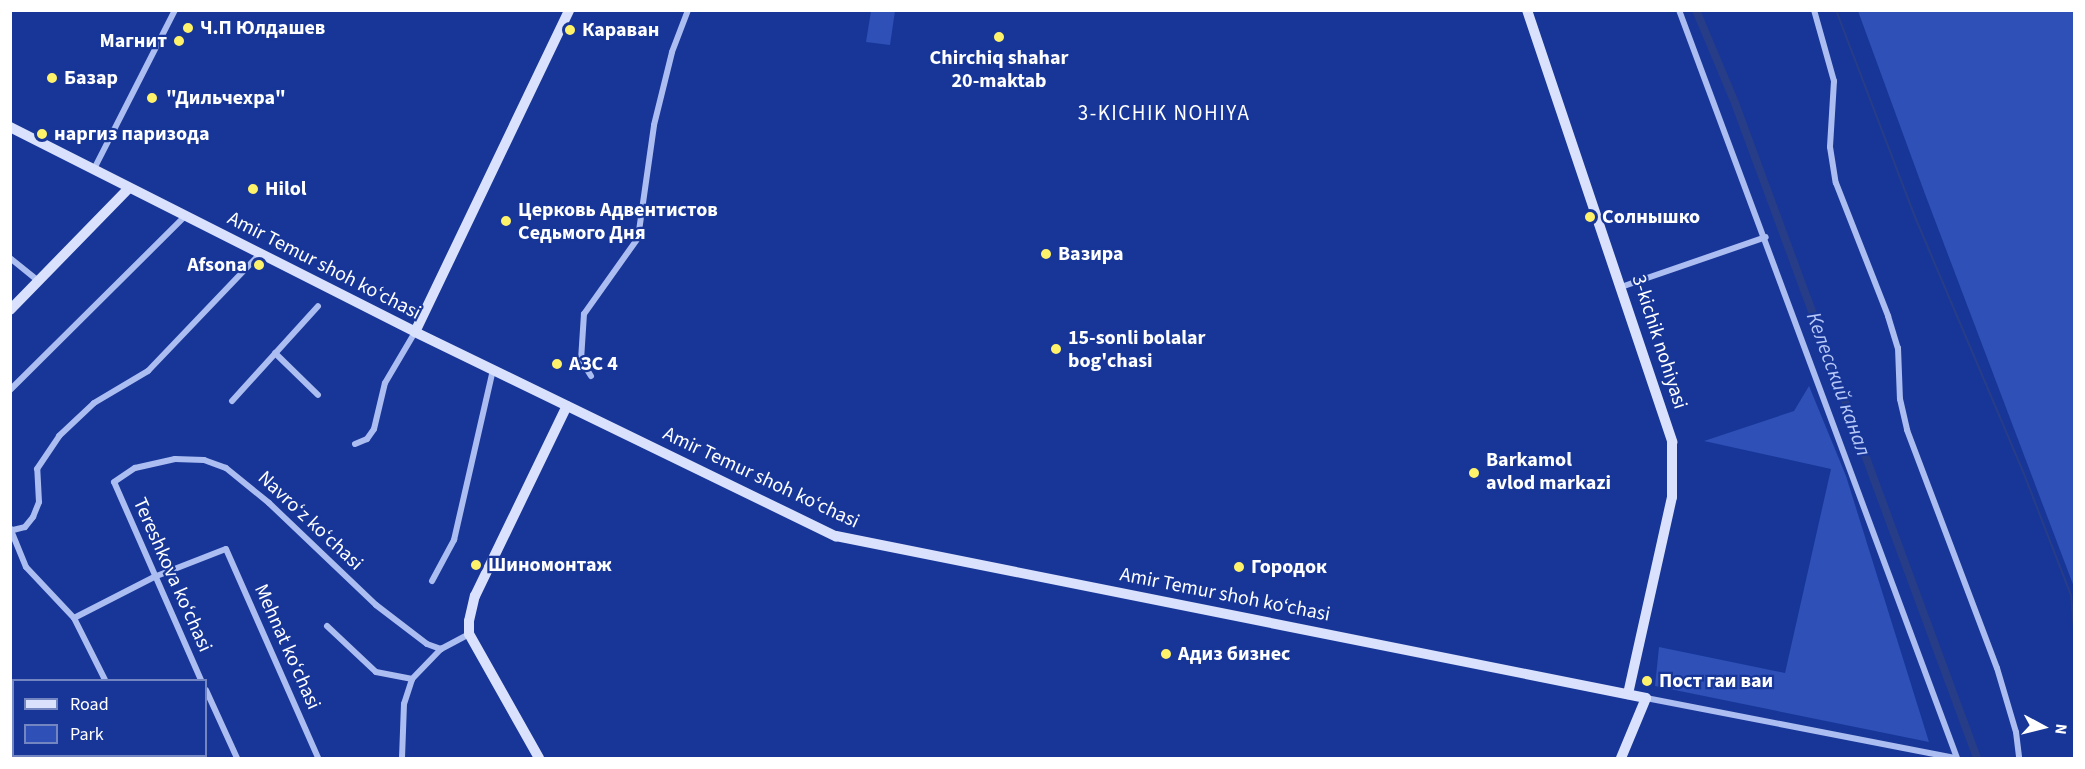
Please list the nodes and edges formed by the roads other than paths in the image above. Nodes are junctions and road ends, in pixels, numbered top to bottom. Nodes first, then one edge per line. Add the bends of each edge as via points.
1 (175, 10) edge
2 (569, 10) edge
3 (688, 10) edge
4 (1527, 10) edge
5 (1679, 10) edge
6 (1814, 10) edge
7 (10, 127) edge
8 (94, 169) junction
9 (129, 188) junction
10 (185, 216) junction
11 (1766, 237) junction
12 (260, 254) junction
13 (10, 258) edge
14 (38, 280) junction
15 (1621, 287) junction
16 (318, 306) dead end
17 (10, 310) edge
18 (415, 332) junction
19 (275, 353) junction
20 (493, 370) junction
21 (591, 376) dead end
22 (10, 390) edge
23 (318, 395) dead end
24 (232, 401) dead end
25 (567, 406) junction
26 (355, 444) dead end
27 (114, 482) joint
28 (12, 529) edge
29 (154, 578) junction
30 (432, 581) dead end
31 (74, 618) junction
32 (327, 626) dead end
33 (469, 634) junction
34 (441, 650) junction
35 (412, 678) junction
36 (104, 679) edge
37 (200, 679) edge
38 (207, 692) edge
39 (1628, 694) junction
40 (1646, 698) junction
41 (237, 759) edge
42 (318, 759) edge
43 (402, 759) edge
44 (539, 759) edge
45 (1621, 759) edge
46 (1957, 759) edge
47 (2019, 759) edge

1 - 8 street
2 - 18 main road
3 - 21 street via 672,52 654,125 638,238 584,314 581,360
4 - 15 main road, 3-kichik nohiyasi
5 - 11 street
6 - 47 street via 1835,88 1830,147 1836,183 1888,316 1898,348 1906,430 1997,669 2016,732
7 - 8 main road, Amir Temur shoh ko‘chasi
8 - 9 main road, Amir Temur shoh ko‘chasi
9 - 10 main road, Amir Temur shoh ko‘chasi
9 - 14 main road
10 - 12 main road, Amir Temur shoh ko‘chasi
10 - 22 street
11 - 15 street
11 - 46 street
12 - 18 main road, Amir Temur shoh ko‘chasi
12 - 28 street via 148,371 94,403 59,436 37,469 39,502 33,517 25,527
13 - 14 street
14 - 17 main road
15 - 39 main road, 3-kichik nohiyasi via 1675,459 1672,497
16 - 19 street
18 - 20 main road, Amir Temur shoh ko‘chasi
18 - 26 street via 385,383 374,429 368,440
19 - 23 street
19 - 24 street
20 - 25 main road, Amir Temur shoh ko‘chasi
20 - 30 street via 454,540
25 - 33 main road via 475,596
25 - 39 main road, Amir Temur shoh ko‘chasi via 854,542
27 - 29 street, Tereshkova ko‘chasi
27 - 34 street, Navro‘z ko‘chasi via 135,468 175,459 204,460 226,468 269,503 376,605 410,633
28 - 31 street via 26,567
29 - 31 street
29 - 37 street, Tereshkova ko‘chasi
29 - 42 street, Mehnat ko‘chasi via 226,549
31 - 36 street
32 - 35 street via 376,672
33 - 34 street
33 - 44 main road
34 - 35 street
35 - 43 street via 404,704
38 - 41 street
39 - 40 main road, Amir Temur shoh ko‘chasi
40 - 45 main road
40 - 46 street

